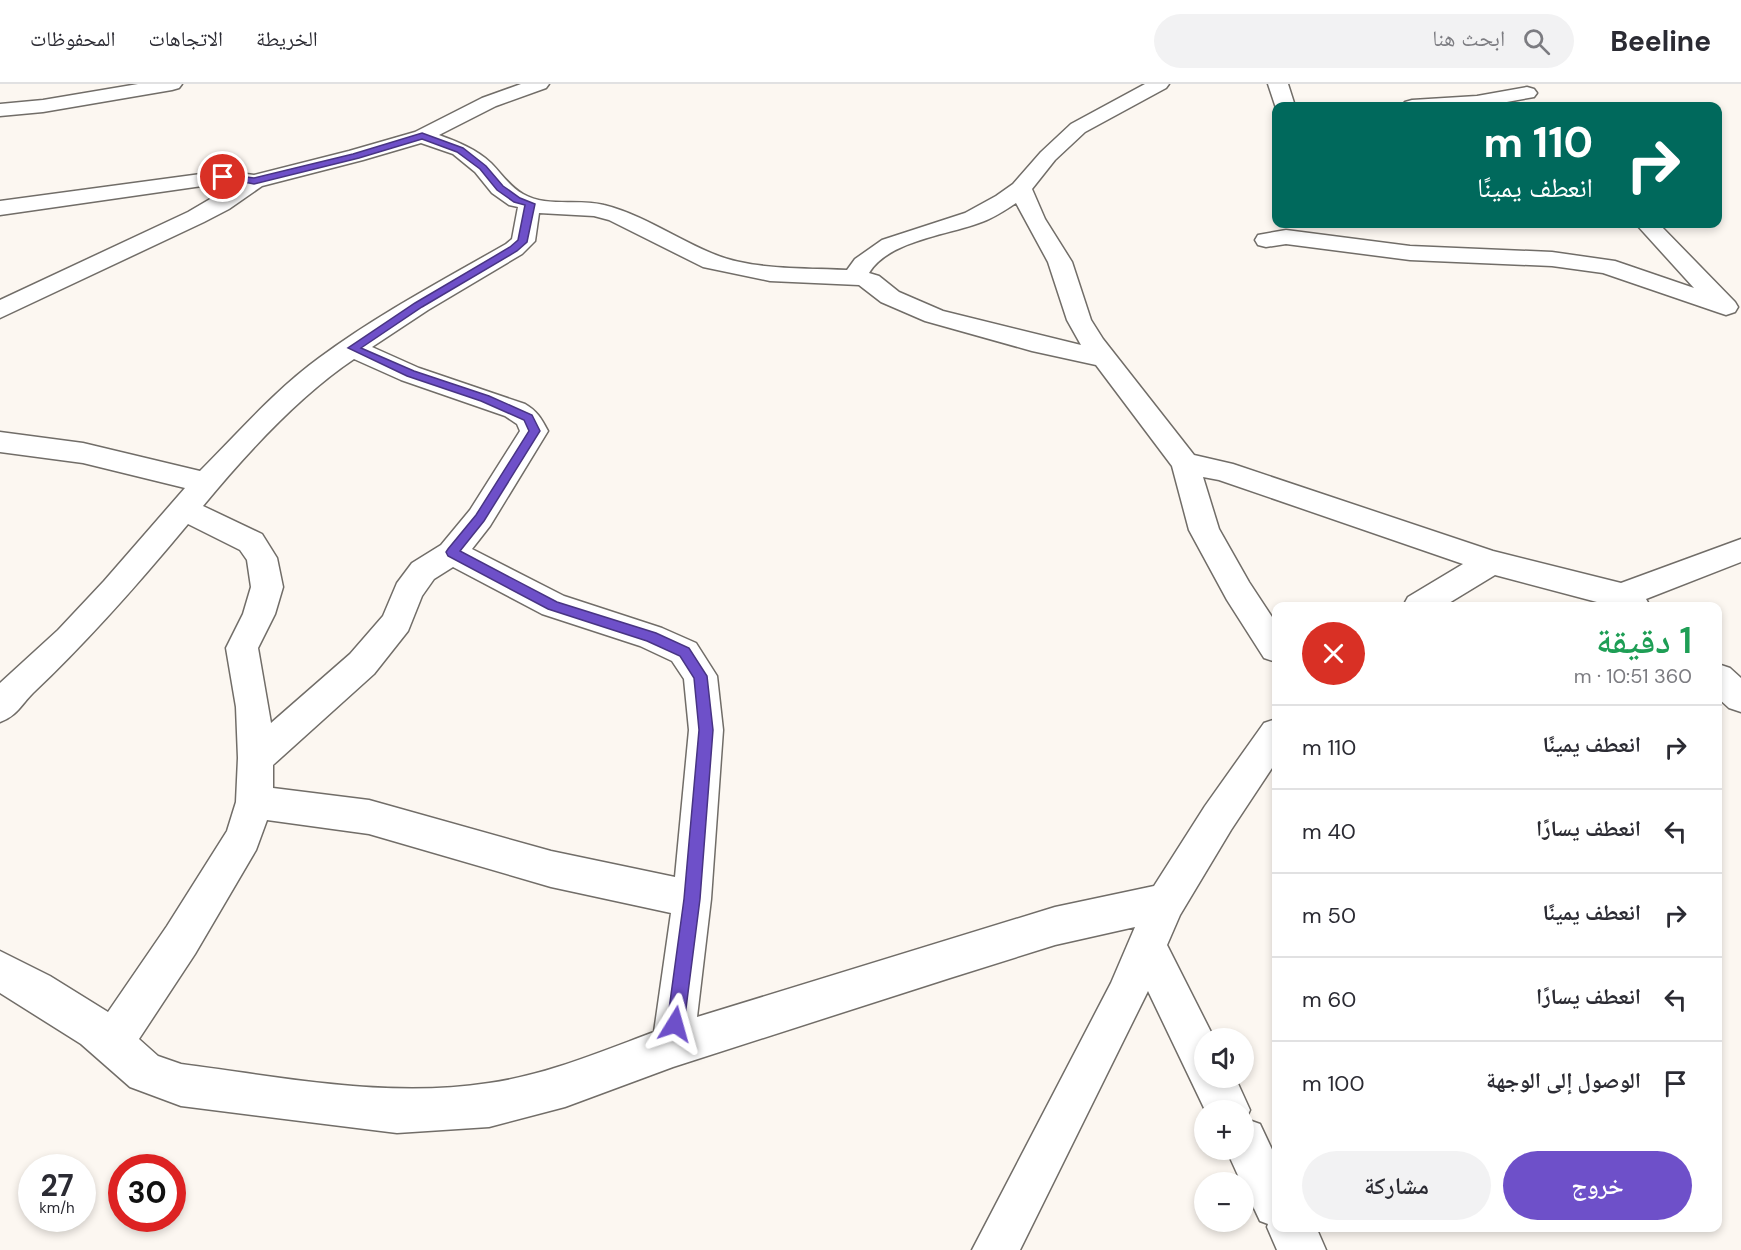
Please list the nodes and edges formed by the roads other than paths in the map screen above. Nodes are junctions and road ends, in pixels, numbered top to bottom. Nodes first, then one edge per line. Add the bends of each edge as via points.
1 (172, 84) edge
2 (539, 84) edge
3 (1159, 84) edge
4 (1278, 84) edge
5 (1528, 95) edge
6 (1284, 102) edge
7 (1477, 102) edge
8 (0, 110) edge
9 (422, 136) junction
10 (254, 181) junction
11 (1021, 189) junction
12 (530, 204) junction
13 (0, 208) edge
14 (1651, 228) edge
15 (1266, 240) dead end
16 (855, 277) junction
17 (0, 310) edge
18 (1733, 313) edge
19 (353, 348) junction
20 (1105, 359) junction
21 (0, 442) edge
22 (1185, 463) junction
23 (206, 483) junction
24 (184, 509) junction
25 (1741, 550) edge
26 (452, 552) junction
27 (1491, 562) junction
28 (1628, 601) edge
29 (1426, 602) edge
30 (1272, 643) edge
31 (1722, 681) edge
32 (1741, 698) edge
33 (0, 708) edge
34 (1272, 740) edge
35 (256, 758) junction
36 (254, 802) junction
37 (692, 899) junction
38 (1166, 902) junction
39 (1147, 946) junction
40 (0, 972) edge
41 (112, 1042) junction
42 (1194, 1042) edge
43 (673, 1046) junction
44 (1254, 1160) edge
45 (1272, 1197) edge
46 (1293, 1232) edge
47 (995, 1250) edge
48 (1304, 1250) edge

1 - 8 street
2 - 9 street via 489,102
3 - 11 street via 1078,128
4 - 6 street
5 - 7 street
9 - 10 street
9 - 12 street via 460,150 483,167 500,188
10 - 13 street via 223,177
10 - 17 street via 196,217
11 - 16 street via 972,219 885,246 859,268
11 - 20 street via 1060,262 1079,320
12 - 16 street via 595,208 632,220 711,261 770,274
12 - 19 street via 523,242
14 - 18 street
15 - 18 street via 1287,237 1410,253 1552,259 1606,266
16 - 20 street via 871,281 890,297 933,316 1032,344
19 - 23 street via 284,402
19 - 26 street via 528,418 534,431 521,455 480,518
20 - 22 street
21 - 23 street via 83,453
22 - 27 street via 1223,471
22 - 30 street via 1204,530
23 - 24 street
24 - 33 street via 107,598
24 - 35 street via 251,542 262,558 267,587 242,648 253,707
25 - 28 street
26 - 35 street via 423,571 408,592 397,622 362,664
26 - 37 street via 553,605 684,652 700,676 706,730
27 - 28 street
27 - 29 street
31 - 32 street
34 - 38 street
35 - 36 street
36 - 37 street via 369,817 551,869
36 - 41 street via 243,838
37 - 43 street
38 - 39 street
38 - 43 street via 1054,926
39 - 42 street
39 - 47 street via 1125,997
40 - 41 street via 36,990
41 - 43 street via 145,1072 181,1084 397,1111 489,1105 565,1086
44 - 45 street
46 - 48 street

